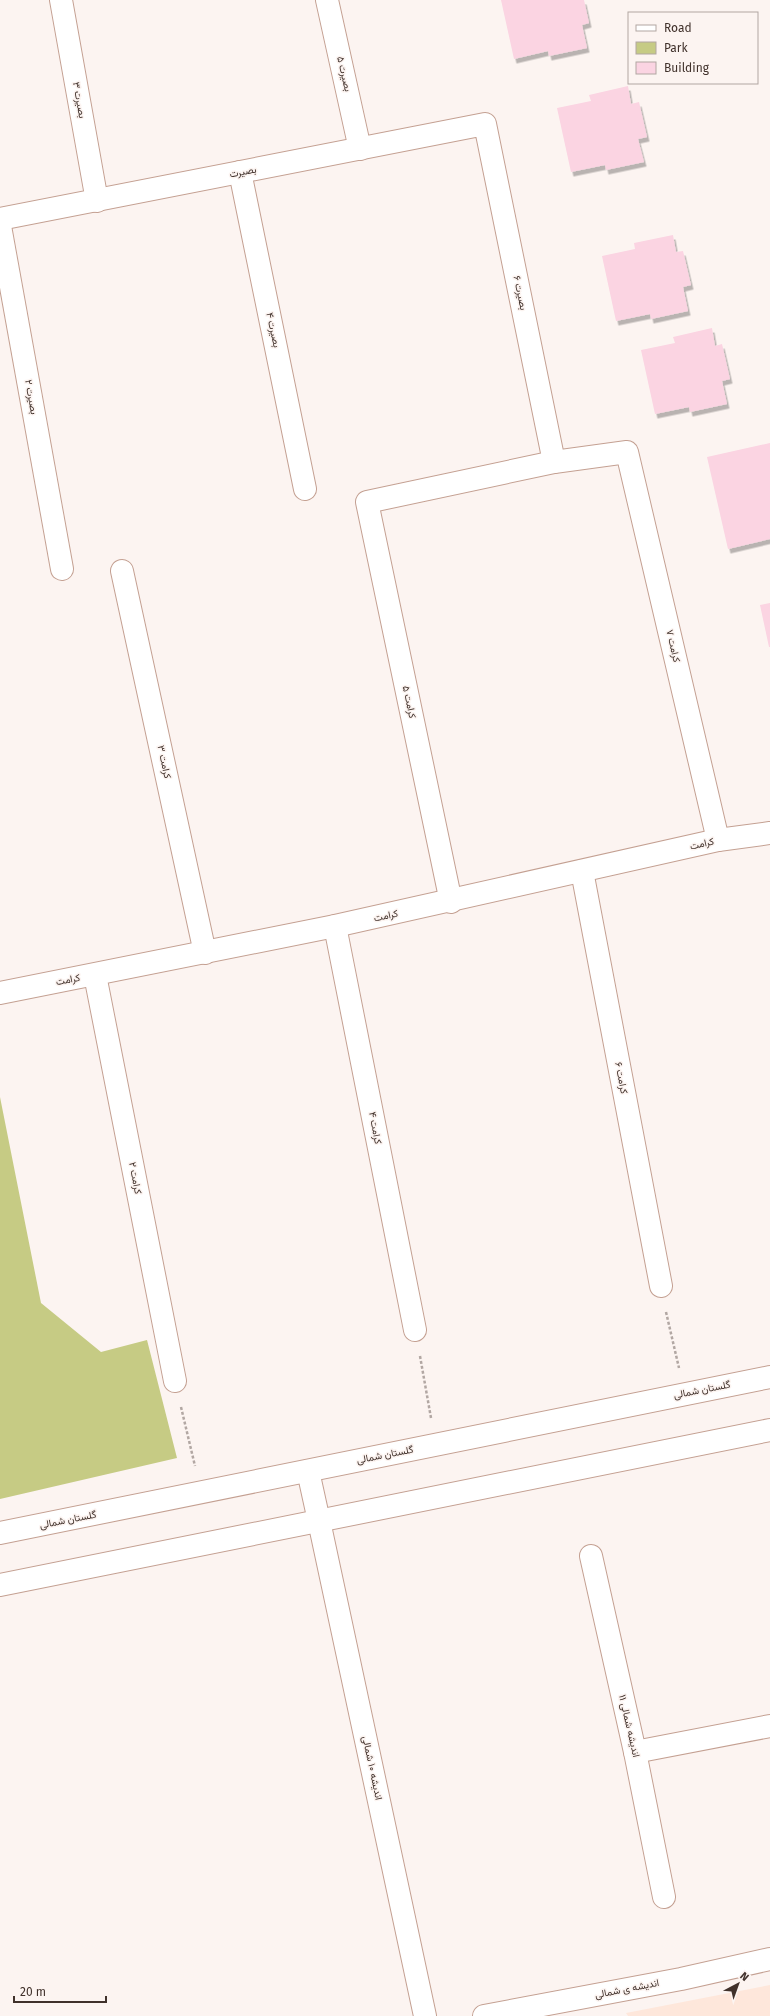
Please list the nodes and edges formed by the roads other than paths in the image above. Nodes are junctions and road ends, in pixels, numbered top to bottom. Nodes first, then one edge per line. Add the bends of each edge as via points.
1 (61, 0) edge
2 (327, 0) edge
3 (485, 124) joint
4 (360, 149) junction
5 (240, 172) junction
6 (97, 201) junction
7 (0, 219) edge
8 (0, 226) edge
9 (554, 462) junction
10 (305, 489) dead end
11 (62, 569) dead end
12 (122, 570) dead end
13 (770, 833) edge
14 (718, 840) junction
15 (582, 871) junction
16 (451, 902) junction
17 (335, 926) junction
18 (205, 953) junction
19 (95, 975) junction
20 (0, 993) edge
21 (660, 1286) road end
22 (415, 1330) road end
23 (770, 1377) edge
24 (175, 1381) road end
25 (770, 1430) edge
26 (308, 1471) junction
27 (319, 1521) junction
28 (0, 1533) edge
29 (591, 1556) dead end
30 (0, 1585) edge
31 (770, 1726) edge
32 (635, 1752) junction
33 (664, 1897) dead end
34 (770, 1960) edge
35 (425, 2016) edge
36 (484, 2016) edge

1 - 6 street, بصیرت ۳
2 - 4 street, بصیرت ۵
3 - 4 street, بصیرت
3 - 9 street, بصیرت ۶
4 - 5 street, بصیرت
5 - 6 street, بصیرت
5 - 10 street, بصیرت ۴
6 - 7 street, بصیرت
8 - 11 street, بصیرت ۲
9 - 14 street, کرامت ۷ via 627,452
9 - 16 street, کرامت ۵ via 366,502
12 - 18 street, کرامت ۳
13 - 14 street, کرامت
14 - 15 street, کرامت
15 - 16 street, کرامت
15 - 21 street, کرامت ۶
16 - 17 street, کرامت
17 - 18 street, کرامت
17 - 22 street, کرامت ۴
18 - 19 street, کرامت
19 - 20 street, کرامت
19 - 24 street, کرامت ۲
23 - 26 street, گلستان شمالی
25 - 27 street
26 - 27 street, اندیشه ۱۰ شمالی
26 - 28 street, گلستان شمالی
27 - 30 street
27 - 35 street, اندیشه ۱۰ شمالی
29 - 32 street, اندیشه شمالی ۱۱
31 - 32 street
32 - 33 street, اندیشه شمالی ۱۱
34 - 36 street, اندیشه ی شمالی

